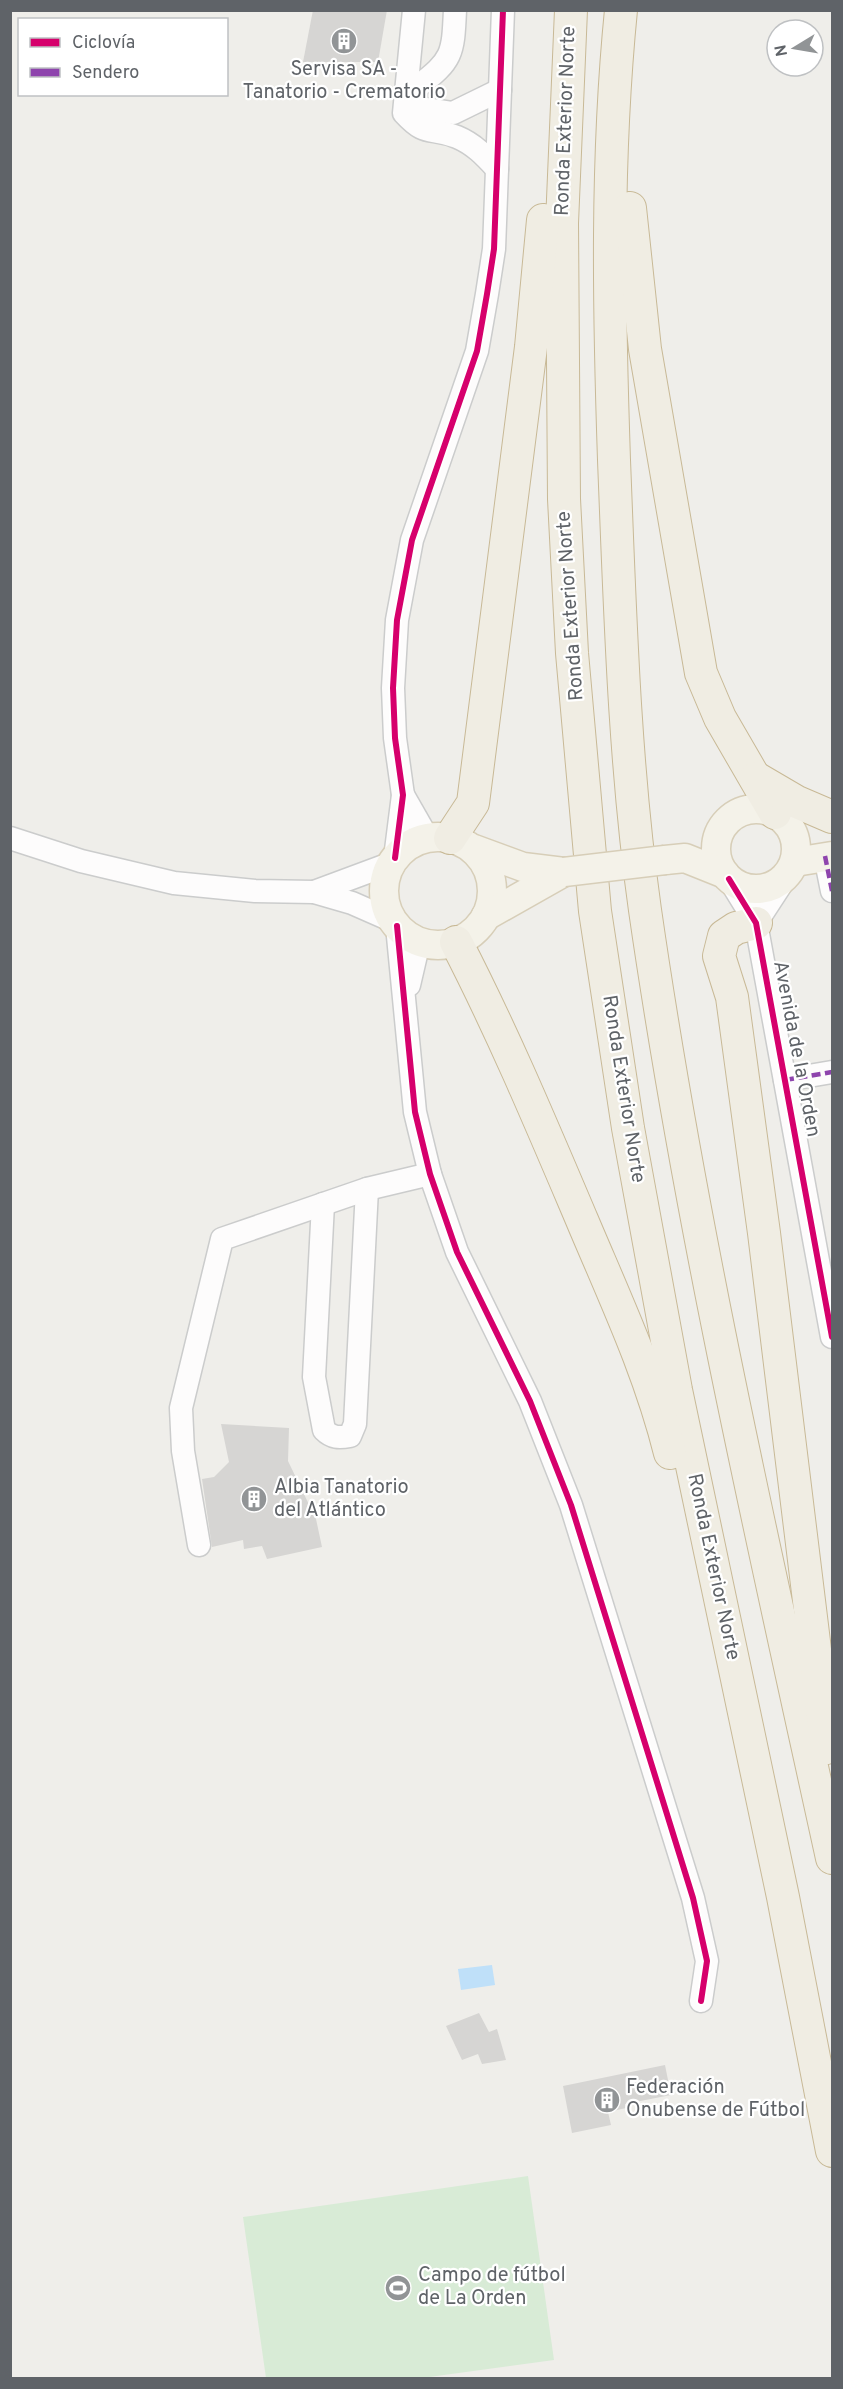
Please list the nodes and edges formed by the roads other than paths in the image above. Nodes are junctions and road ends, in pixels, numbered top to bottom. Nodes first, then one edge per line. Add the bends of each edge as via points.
1 (414, 10) edge
2 (455, 10) edge
3 (503, 10) edge
4 (563, 10) edge
5 (570, 10) edge
6 (621, 10) edge
7 (628, 10) edge
8 (500, 90) junction
9 (497, 169) junction
10 (755, 778) junction
11 (403, 795) junction
12 (779, 815) junction
13 (832, 817) edge
14 (832, 826) edge
15 (718, 836) junction
16 (10, 838) edge
17 (450, 842) junction
18 (829, 856) edge
19 (675, 859) junction
20 (393, 861) junction
21 (791, 869) junction
22 (564, 872) junction
23 (727, 876) junction
24 (832, 891) edge
25 (314, 892) junction
26 (486, 916) junction
27 (756, 923) junction
28 (403, 929) junction
29 (456, 942) junction
30 (832, 1072) edge
31 (785, 1080) junction
32 (430, 1174) junction
33 (367, 1189) junction
34 (323, 1204) junction
35 (829, 1304) edge
36 (832, 1338) edge
37 (199, 1545) dead end
38 (746, 1726) junction
39 (832, 1796) edge
40 (832, 1858) edge
41 (701, 2001) dead end
42 (832, 2151) edge

1 - 9 street via 404,113 419,129 456,137 481,151
2 - 8 street via 453,50 436,72 417,87 414,107 453,112
3 - 8 street
4 - 17 highway via 531,347 474,803
5 - 38 highway, Ronda Exterior Norte via 562,222 564,499 572,653 595,911 628,1128 676,1390
6 - 40 highway via 612,93 610,350 622,652 645,907 730,1392
7 - 10 highway via 629,224 645,349 701,673 720,718
8 - 9 street
9 - 11 street via 494,249 477,351 412,540 397,620 393,688
10 - 12 highway
10 - 13 highway
11 - 17 street
11 - 20 street
12 - 14 main road
12 - 15 main road via 759,809 741,811 727,821
12 - 21 main road via 792,830 797,846
15 - 19 main road
15 - 23 main road via 716,854
16 - 25 street via 81,861 174,883
17 - 20 main road via 413,843
17 - 22 main road via 523,867
17 - 26 main road via 485,864 492,898
18 - 21 main road
18 - 24 street
19 - 22 main road, bridge
19 - 23 main road
20 - 25 street
20 - 28 main road via 384,892
21 - 23 main road via 772,887 755,890 741,887
21 - 27 street
22 - 26 main road
23 - 27 street, Avenida de la Orden
25 - 28 street via 352,903
26 - 29 main road via 479,927
27 - 31 street, Avenida de la Orden
27 - 39 highway via 724,936 719,956 736,1021
28 - 29 main road via 444,945
28 - 32 street via 415,1112
29 - 38 highway via 498,1023 628,1327 663,1425 690,1540
30 - 31 street
31 - 35 street, Avenida de la Orden
32 - 33 street
32 - 41 street via 457,1252 530,1401 571,1504 693,1898 707,1961
33 - 34 street
33 - 34 street via 355,1424 350,1436 340,1438 324,1430 314,1377
34 - 37 street via 222,1239 181,1408 183,1451
35 - 36 street, Avenida de la Orden
38 - 42 highway, Ronda Exterior Norte

